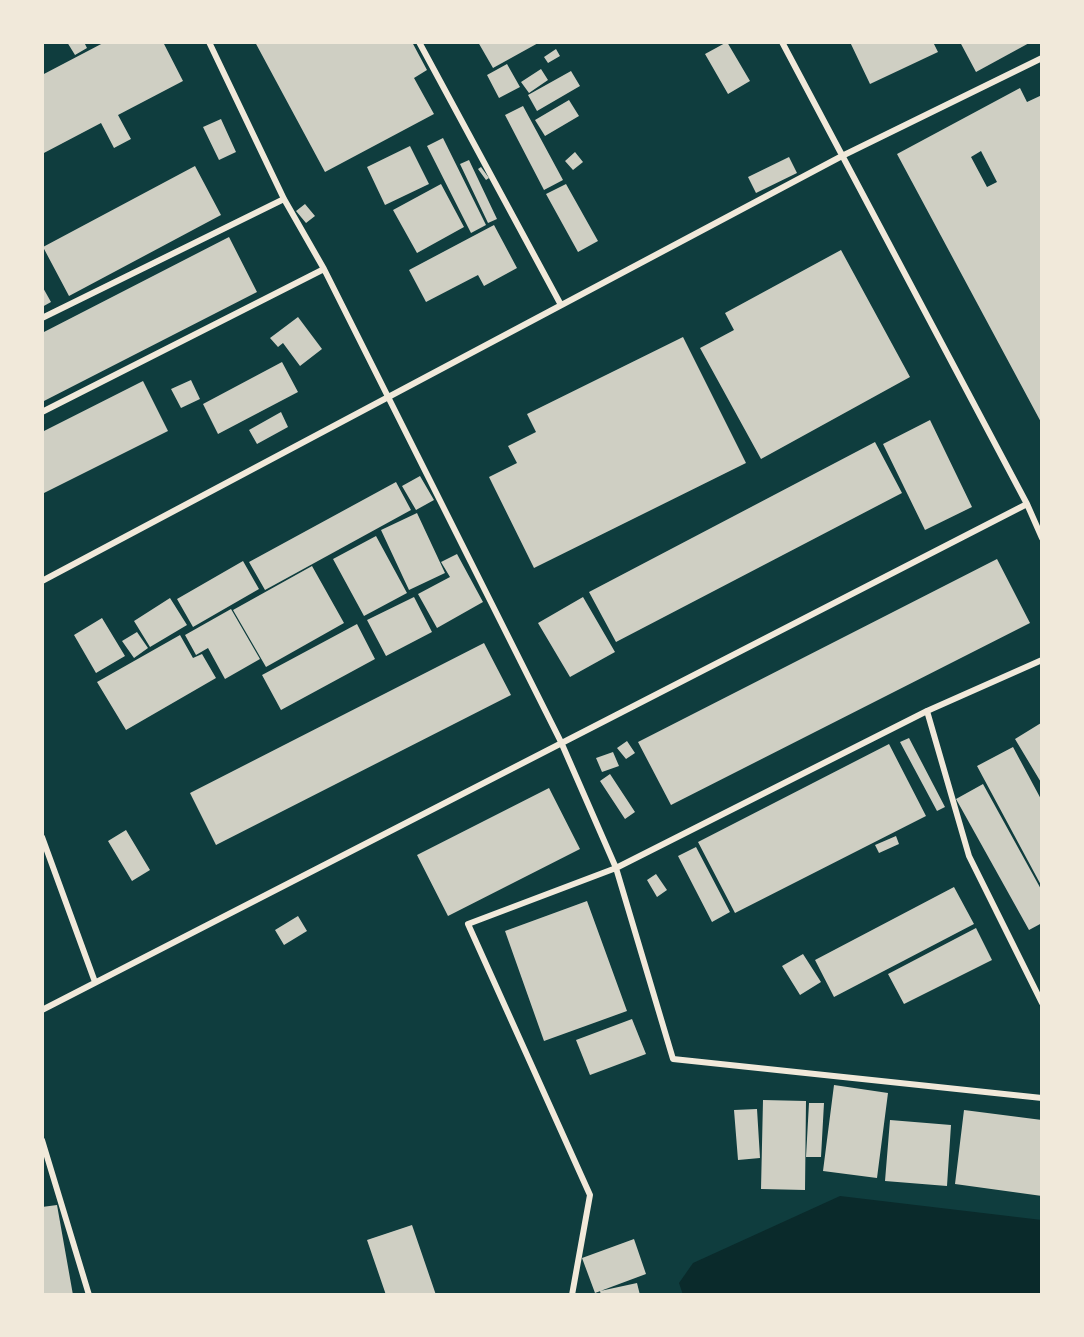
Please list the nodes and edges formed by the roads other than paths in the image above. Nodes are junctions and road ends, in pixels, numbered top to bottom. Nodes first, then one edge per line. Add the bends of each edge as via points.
1 (209, 42) edge
2 (419, 42) edge
3 (782, 42) edge
4 (1042, 58) edge
5 (842, 156) junction
6 (284, 200) junction
7 (324, 269) junction
8 (561, 305) junction
9 (42, 318) edge
10 (388, 397) junction
11 (42, 412) edge
12 (1027, 504) junction
13 (1042, 538) edge
14 (42, 581) edge
15 (1042, 660) edge
16 (927, 711) junction
17 (561, 742) junction
18 (42, 837) edge
19 (616, 868) junction
20 (95, 982) junction
21 (1042, 1003) edge
22 (42, 1010) edge
23 (1042, 1098) edge
24 (42, 1140) edge
25 (89, 1295) edge
26 (572, 1295) edge

1 - 6 street
2 - 8 street
3 - 5 street
4 - 5 street
5 - 8 street
5 - 12 street
6 - 7 street
6 - 9 street
7 - 10 street
7 - 11 street
8 - 10 street
10 - 14 street
10 - 17 street
12 - 13 street
12 - 17 street
15 - 16 street
16 - 19 street
16 - 21 street via 969,856
17 - 19 street
17 - 20 street
18 - 20 street
19 - 23 street via 674,1059
19 - 26 street via 468,924 590,1195
20 - 22 street
24 - 25 street

